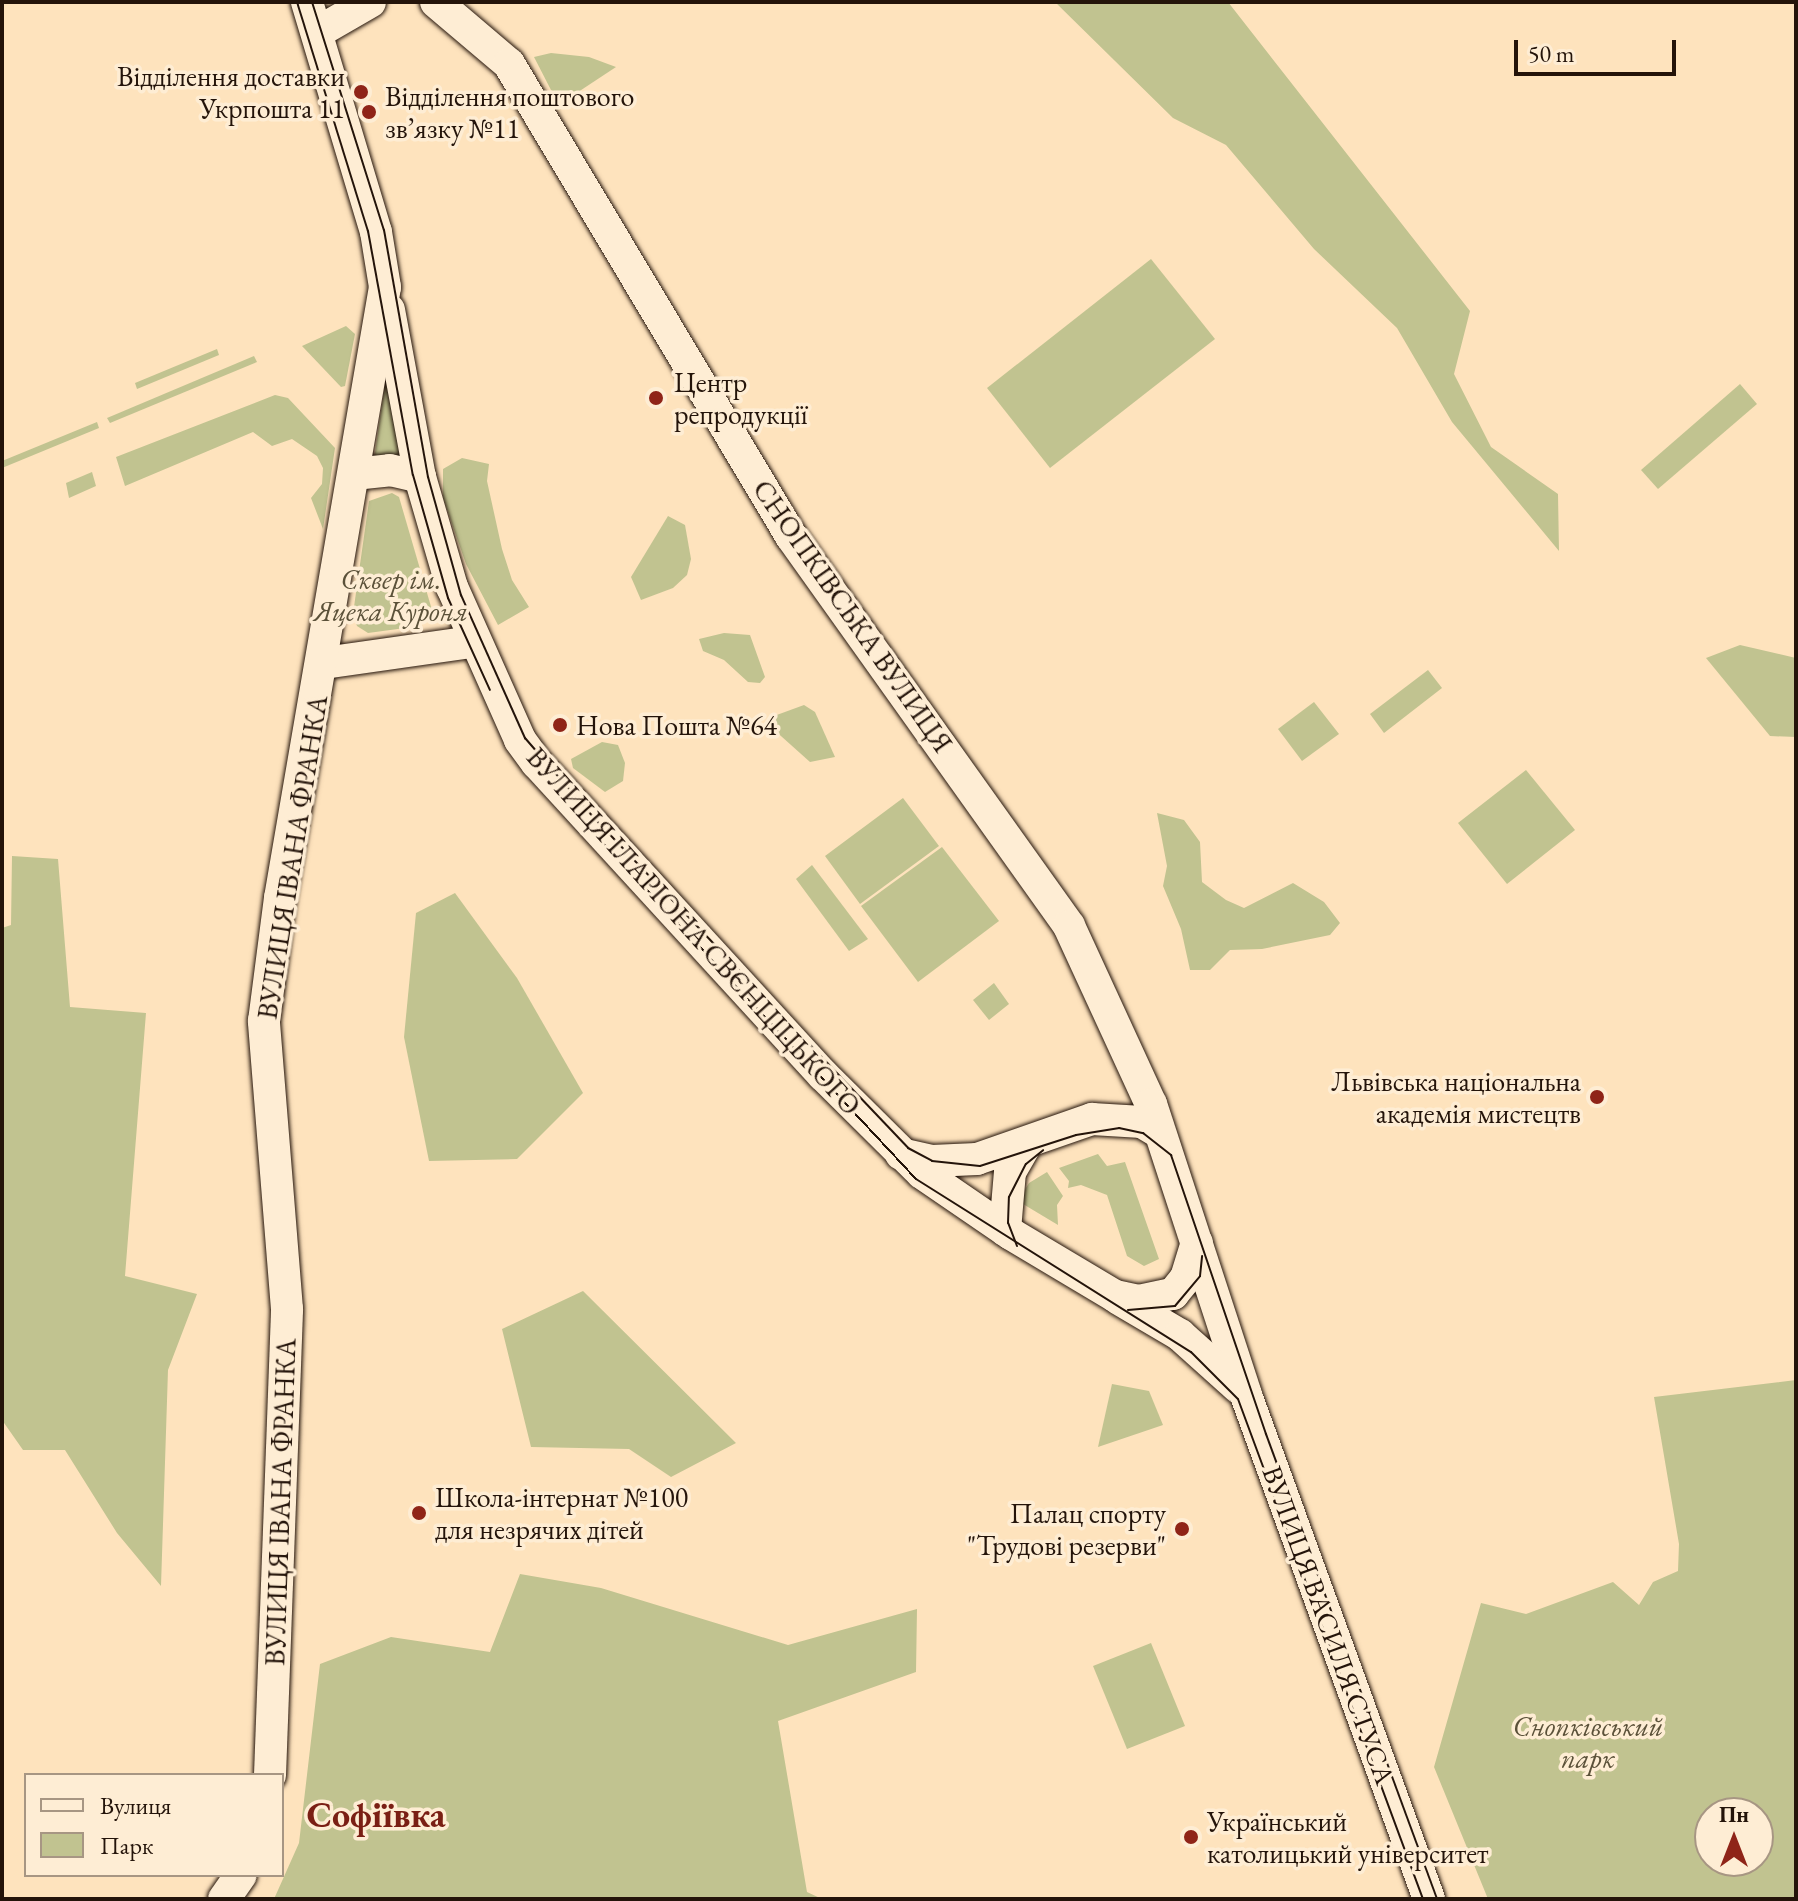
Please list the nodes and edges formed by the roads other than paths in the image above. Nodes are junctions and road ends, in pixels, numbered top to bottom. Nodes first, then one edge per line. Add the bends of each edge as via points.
1 (307, 2) edge
2 (370, 2) edge
3 (436, 2) edge
4 (318, 32) junction
5 (385, 287) junction
6 (354, 474) junction
7 (420, 477) junction
8 (472, 642) junction
9 (324, 663) junction
10 (1157, 1131) junction
11 (1026, 1144) junction
12 (898, 1153) junction
13 (1005, 1230) junction
14 (1197, 1243) junction
15 (1115, 1296) junction
16 (1246, 1395) junction
17 (270, 1773) edge
18 (240, 1877) edge
19 (224, 1899) edge
20 (1429, 1899) edge

1 - 4 main road, ВУЛИЦЯ ІВАНА ФРАНКА
2 - 4 main road
3 - 10 main road, СНОПКІВСЬКА ВУЛИЦЯ via 509,64 791,536 1069,926 1140,1075
4 - 5 main road, ВУЛИЦЯ ІВАНА ФРАНКА via 376,232
5 - 6 main road, ВУЛИЦЯ ІВАНА ФРАНКА
5 - 7 main road, ВУЛИЦЯ ІЛАРІОНА СВЄНЦІЦЬКОГО
6 - 7 main road via 390,470
6 - 9 main road, ВУЛИЦЯ ІВАНА ФРАНКА
7 - 8 main road, ВУЛИЦЯ ІЛАРІОНА СВЄНЦІЦЬКОГО
8 - 9 main road
8 - 12 main road, ВУЛИЦЯ ІЛАРІОНА СВЄНЦІЦЬКОГО via 520,740 537,763
9 - 17 main road, ВУЛИЦЯ ІВАНА ФРАНКА via 280,898 264,1021 287,1309
10 - 11 main road via 1142,1122 1092,1119
10 - 14 main road
11 - 12 main road via 977,1159 932,1161
11 - 13 main road via 1010,1172
12 - 13 main road, ВУЛИЦЯ ІЛАРІОНА СВЄНЦІЦЬКОГО
13 - 15 main road
14 - 15 main road via 1186,1278 1173,1294 1139,1301
14 - 16 main road
15 - 16 main road via 1209,1356
16 - 20 main road, ВУЛИЦЯ ВАСИЛЯ СТУСА
18 - 19 main road

